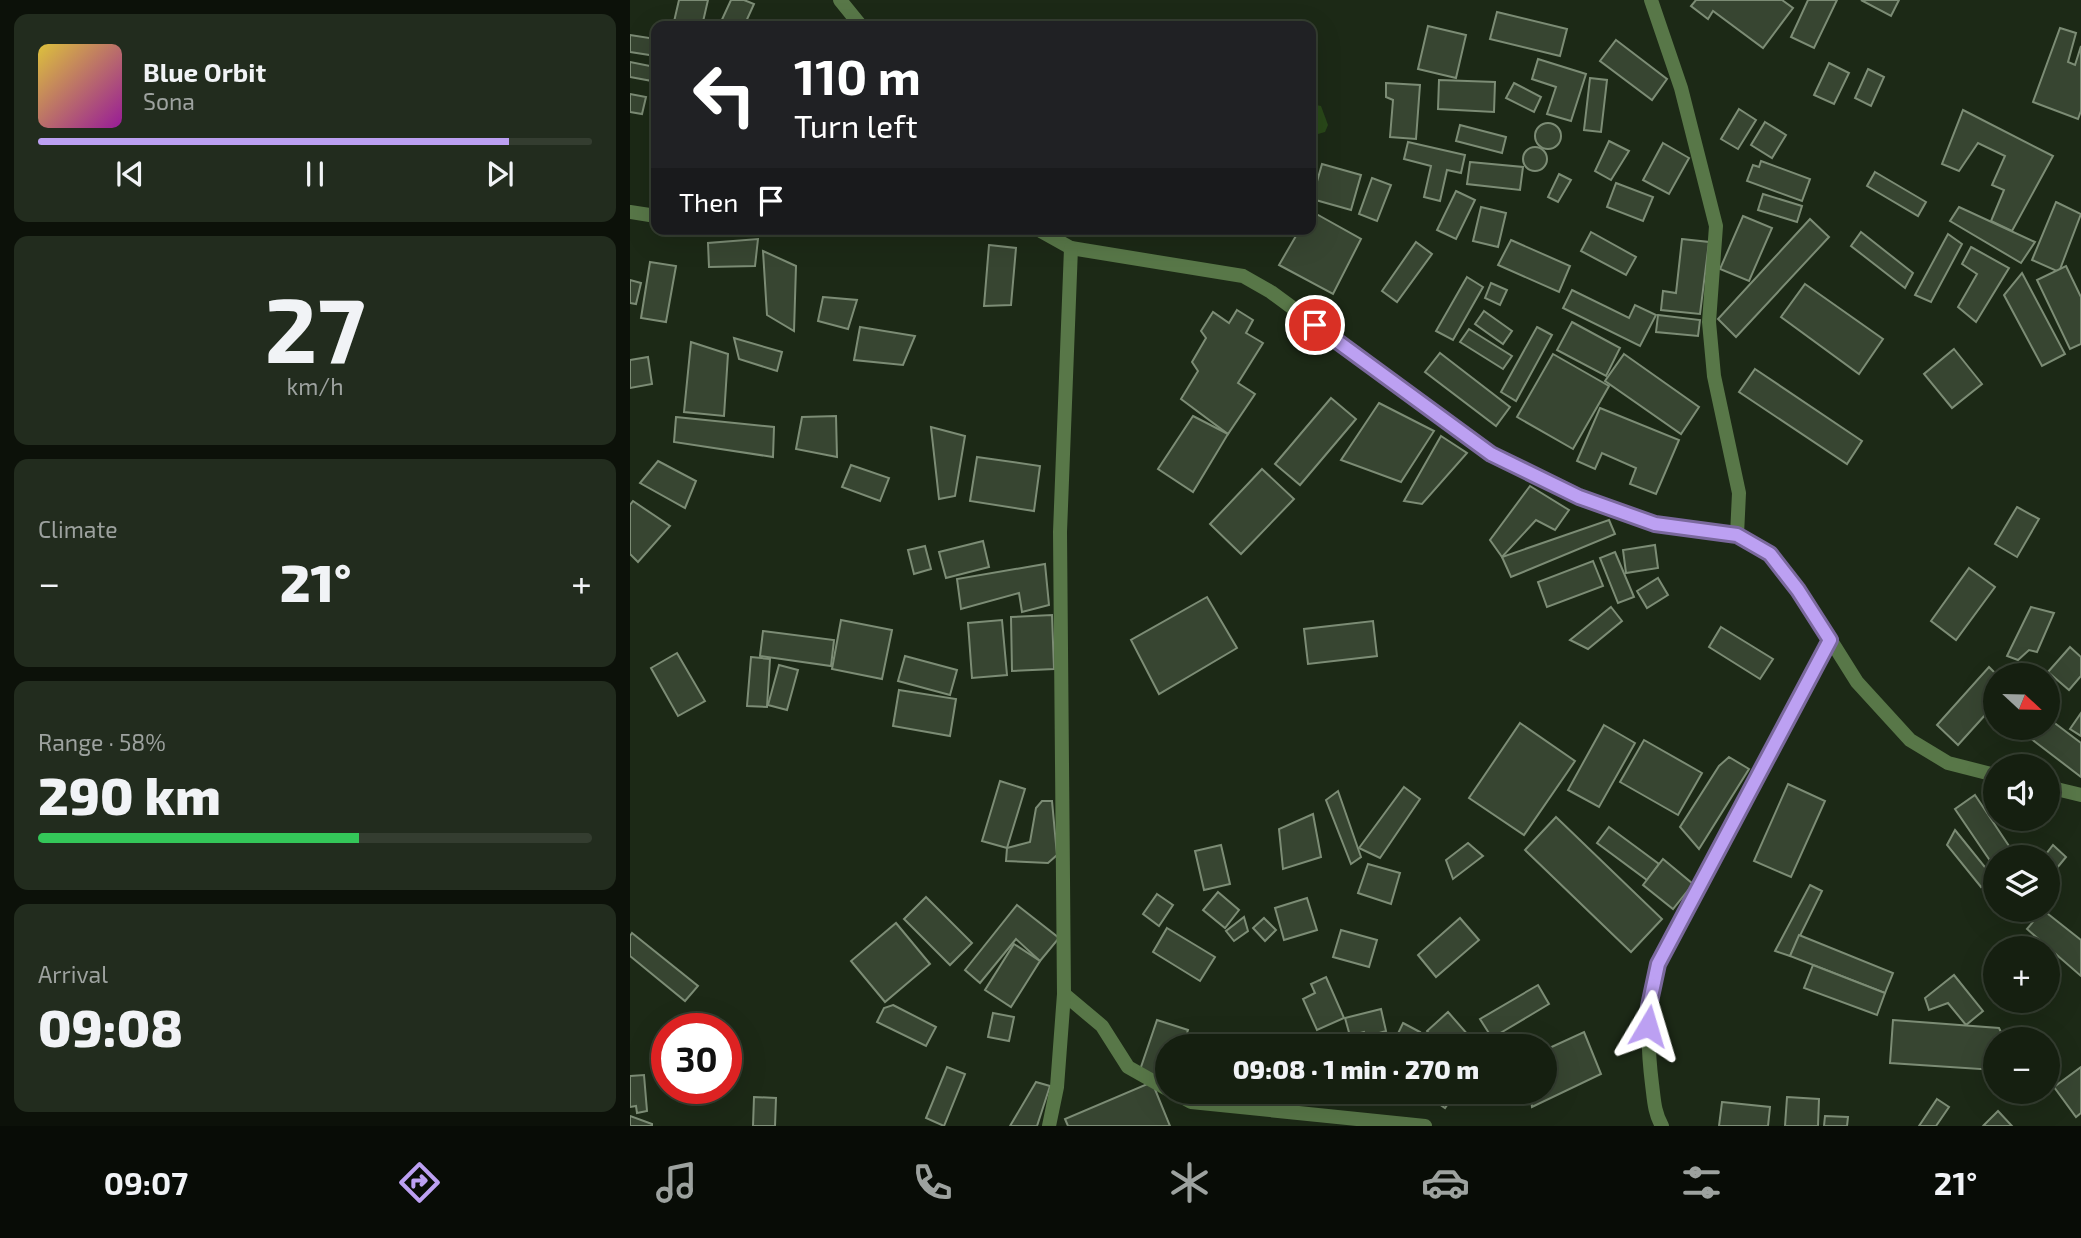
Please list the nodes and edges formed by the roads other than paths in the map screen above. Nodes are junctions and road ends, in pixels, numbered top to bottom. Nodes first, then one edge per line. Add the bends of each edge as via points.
1 (840, 0) edge
2 (1651, 0) edge
3 (857, 21) edge
4 (630, 212) edge
5 (651, 215) edge
6 (1048, 235) edge
7 (1071, 248) junction
8 (1737, 535) junction
9 (1830, 640) junction
10 (1983, 772) edge
11 (2060, 790) edge
12 (2081, 795) edge
13 (1064, 994) junction
14 (1155, 1082) edge
15 (1210, 1104) edge
16 (1049, 1126) edge
17 (1425, 1126) edge
18 (1662, 1126) edge

1 - 3 street
2 - 8 street via 1681,88 1716,226 1709,322 1714,376 1739,493
4 - 5 street
6 - 7 street
7 - 8 street via 1243,276 1491,454 1579,497 1655,524
7 - 13 street via 1060,533
8 - 9 street via 1770,554
9 - 10 street via 1857,682 1910,740 1948,763
9 - 18 street via 1658,964 1647,1047 1656,1115
11 - 12 street
13 - 14 street via 1102,1026 1128,1067
13 - 16 street via 1057,1087
15 - 17 street

